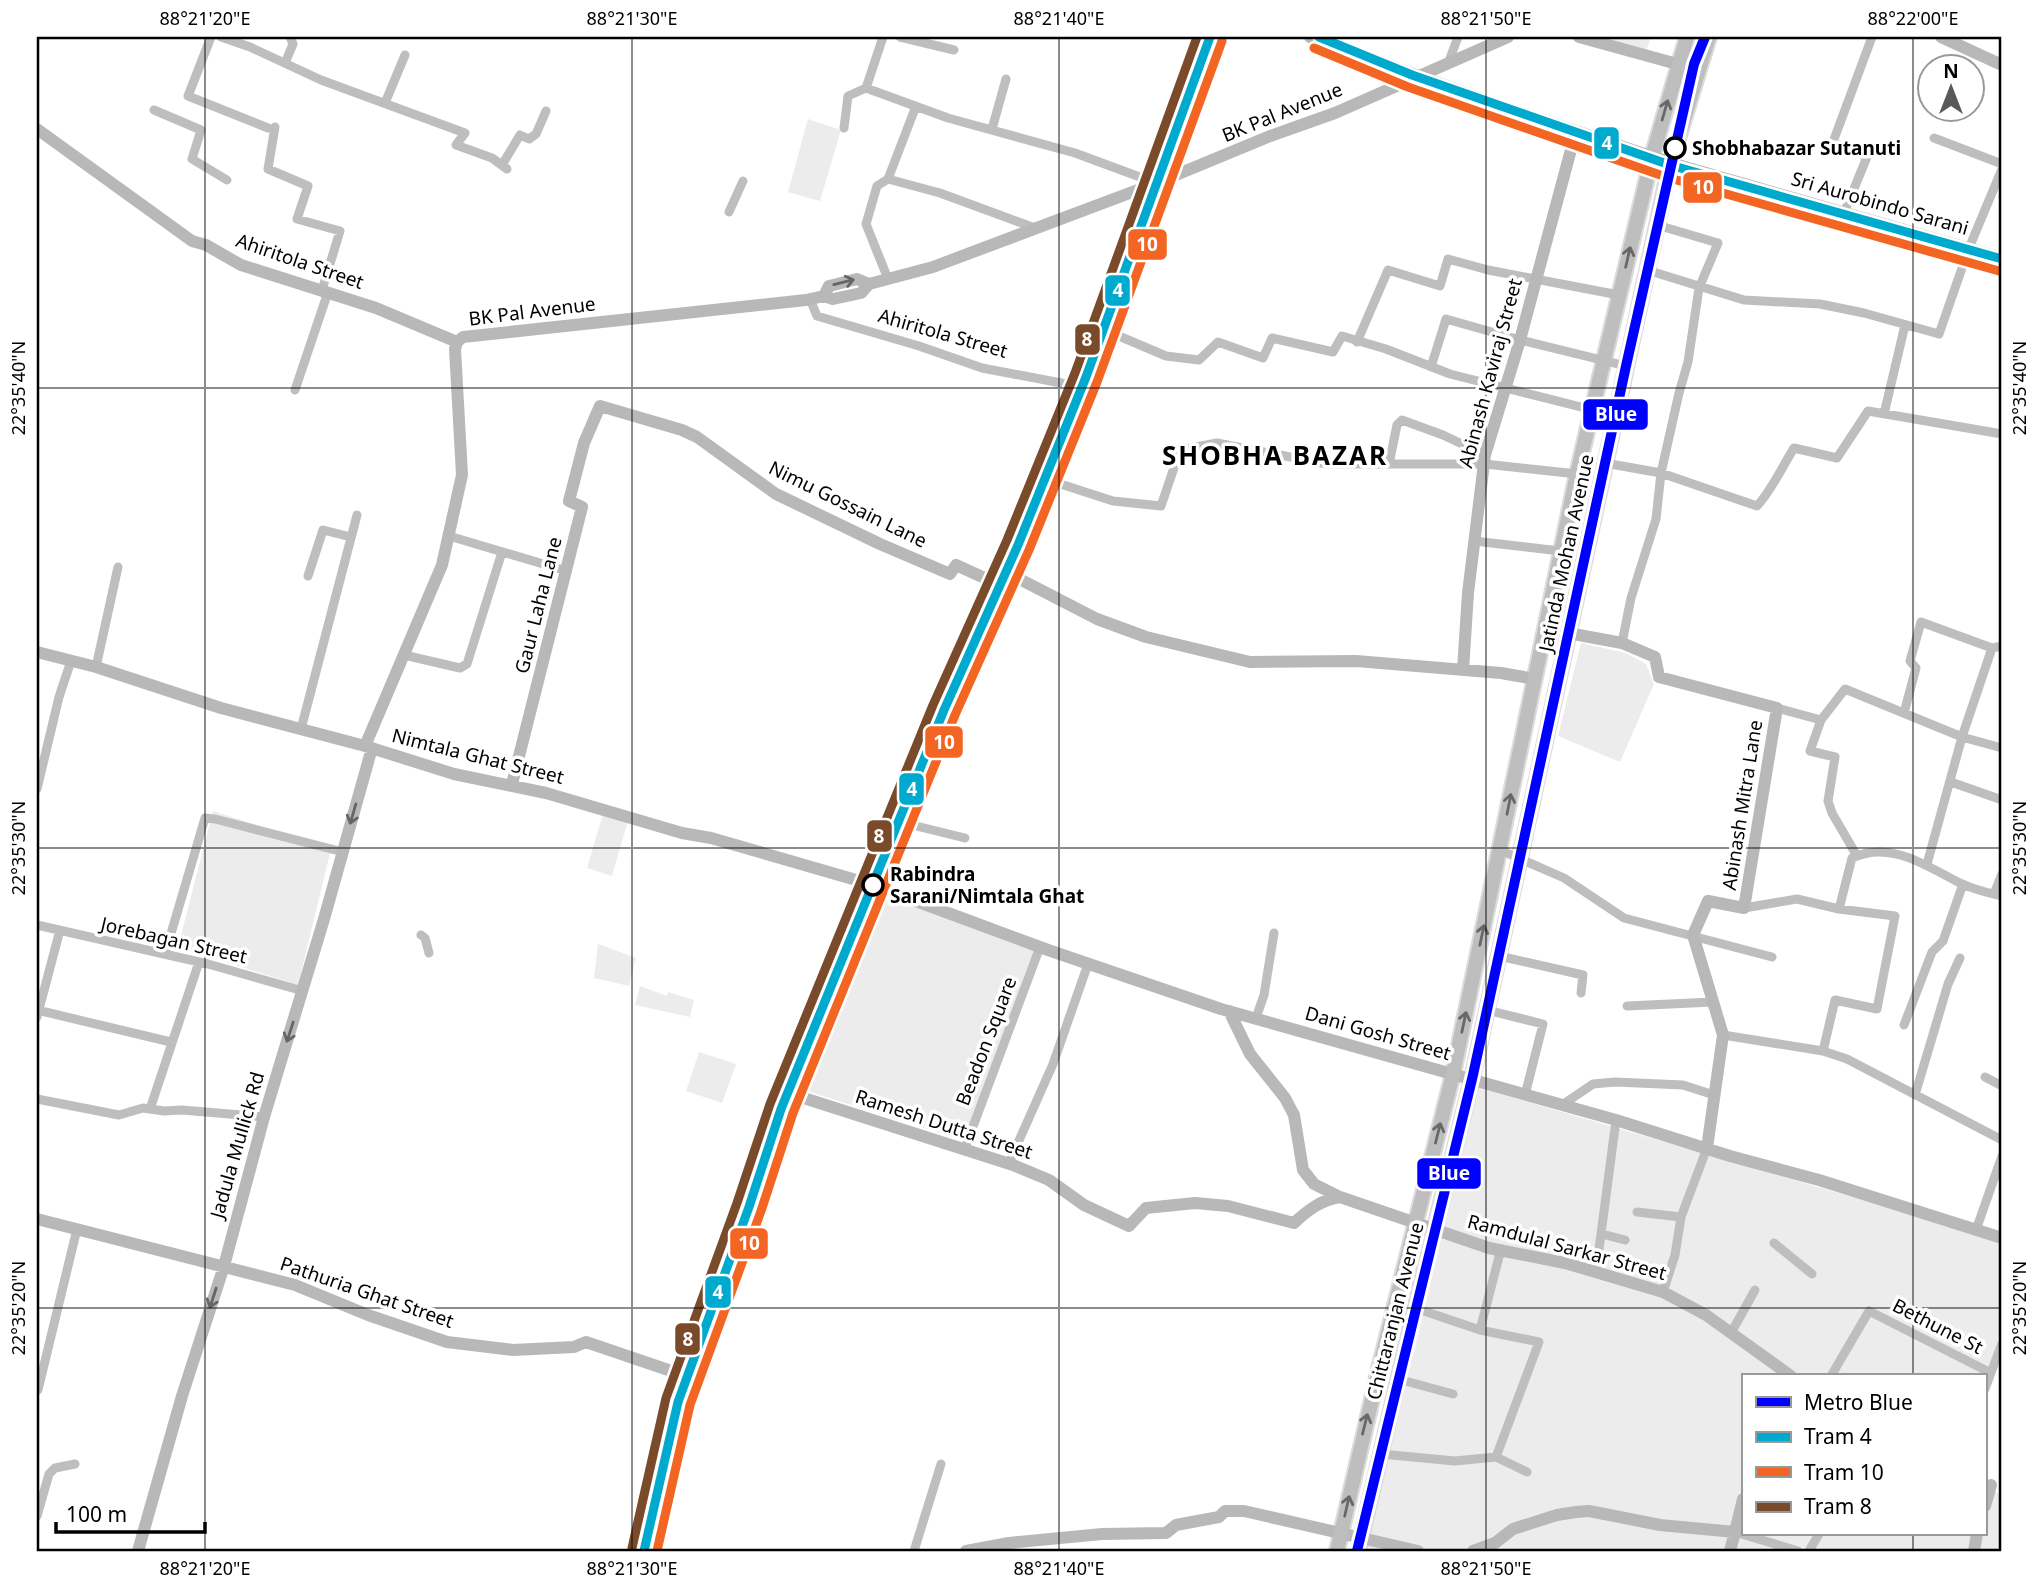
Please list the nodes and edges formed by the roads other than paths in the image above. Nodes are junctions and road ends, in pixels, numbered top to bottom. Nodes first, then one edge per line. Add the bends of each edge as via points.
1 (211, 37) edge
2 (220, 37) edge
3 (290, 37) edge
4 (883, 37) edge
5 (900, 37) edge
6 (1214, 37) edge
7 (1310, 37) edge
8 (1458, 37) edge
9 (1508, 37) edge
10 (1579, 37) edge
11 (1686, 37) edge
12 (1709, 37) edge
13 (1872, 37) edge
14 (1941, 37) edge
15 (954, 50) dead end
16 (405, 55) dead end
17 (1449, 61) junction
18 (285, 64) junction
19 (1679, 64) junction
20 (2002, 65) edge
21 (1699, 70) junction
22 (1421, 75) junction
23 (1006, 79) dead end
24 (866, 88) junction
25 (385, 103) junction
26 (916, 106) junction
27 (154, 110) dead end
28 (546, 111) dead end
29 (844, 128) dead end
30 (37, 129) edge
31 (992, 129) junction
32 (1576, 131) junction
33 (1934, 138) dead end
34 (1652, 157) junction
35 (1671, 163) junction
36 (2002, 166) edge
37 (888, 179) junction
38 (227, 180) dead end
39 (743, 181) dead end
40 (1156, 183) junction
41 (729, 212) dead end
42 (1844, 213) junction
43 (1657, 225) junction
44 (1035, 228) junction
45 (1969, 248) junction
46 (2002, 258) edge
47 (1647, 270) junction
48 (888, 279) junction
49 (1536, 279) junction
50 (1699, 288) junction
51 (325, 291) junction
52 (1619, 295) junction
53 (810, 299) junction
54 (1905, 325) junction
55 (1100, 328) junction
56 (1520, 340) junction
57 (457, 342) junction
58 (1357, 342) junction
59 (1604, 361) junction
60 (1626, 366) junction
61 (1431, 367) junction
62 (1077, 386) junction
63 (295, 390) dead end
64 (1504, 390) junction
65 (1593, 410) junction
66 (1884, 414) junction
67 (2002, 435) edge
68 (584, 443) joint
69 (1485, 459) junction
70 (1605, 463) junction
71 (1389, 464) junction
72 (1661, 473) junction
73 (1577, 474) junction
74 (1042, 478) junction
75 (357, 515) dead end
76 (449, 536) junction
77 (351, 537) junction
78 (1474, 541) junction
79 (1560, 551) junction
80 (502, 552) junction
81 (118, 567) dead end
82 (566, 571) junction
83 (1006, 572) junction
84 (308, 576) dead end
85 (1000, 585) junction
86 (1568, 633) junction
87 (1622, 643) junction
88 (2002, 646) edge
89 (1992, 648) junction
90 (37, 652) edge
91 (404, 654) junction
92 (71, 661) junction
93 (96, 667) junction
94 (1463, 670) junction
95 (1535, 679) junction
96 (1777, 708) junction
97 (1904, 713) junction
98 (1821, 720) junction
99 (301, 729) junction
100 (1962, 737) junction
101 (42, 743) edge
102 (368, 747) junction
103 (2002, 748) edge
104 (1951, 782) junction
105 (512, 784) junction
106 (37, 789) edge
107 (2002, 800) edge
108 (900, 822) junction
109 (965, 838) dead end
110 (1500, 850) junction
111 (343, 852) junction
112 (1857, 856) junction
113 (1520, 858) junction
114 (1927, 864) junction
115 (2002, 874) edge
116 (870, 884) junction
117 (1963, 884) junction
118 (1998, 895) edge
119 (1744, 908) junction
120 (1839, 909) junction
121 (37, 925) edge
122 (60, 930) junction
123 (1273, 933) dead end
124 (1693, 935) junction
125 (1040, 947) junction
126 (165, 954) junction
127 (1499, 956) junction
128 (1772, 957) dead end
129 (1960, 958) dead end
130 (199, 962) junction
131 (1088, 964) junction
132 (303, 991) junction
133 (1581, 993) dead end
134 (1713, 1002) junction
135 (1627, 1006) dead end
136 (1487, 1010) junction
137 (1229, 1011) junction
138 (38, 1013) edge
139 (1256, 1018) junction
140 (1904, 1025) dead end
141 (1723, 1035) junction
142 (171, 1042) junction
143 (1823, 1051) junction
144 (1453, 1074) junction
145 (1985, 1077) dead end
146 (1472, 1079) junction
147 (2002, 1086) edge
148 (785, 1093) junction
149 (1525, 1095) junction
150 (1714, 1095) junction
151 (1915, 1096) junction
152 (37, 1100) edge
153 (1562, 1105) junction
154 (150, 1109) junction
155 (264, 1117) junction
156 (1616, 1121) junction
157 (2002, 1140) edge
158 (965, 1148) junction
159 (1707, 1148) junction
160 (2002, 1156) edge
161 (1009, 1163) junction
162 (1340, 1197) junction
163 (1637, 1212) dead end
164 (1681, 1217) junction
165 (37, 1219) edge
166 (1415, 1223) junction
167 (77, 1229) junction
168 (1435, 1230) junction
169 (1976, 1230) junction
170 (1602, 1234) junction
171 (2002, 1238) edge
172 (1625, 1240) dead end
173 (1774, 1243) dead end
174 (1501, 1249) junction
175 (223, 1266) junction
176 (1596, 1272) junction
177 (1812, 1274) dead end
178 (1755, 1290) dead end
179 (1664, 1292) junction
180 (1415, 1308) junction
181 (1480, 1330) junction
182 (1731, 1333) junction
183 (2002, 1343) edge
184 (1991, 1373) junction
185 (1788, 1374) edge
186 (1832, 1374) edge
187 (686, 1376) junction
188 (1398, 1379) junction
189 (1986, 1386) edge
190 (38, 1390) dead end
191 (1453, 1394) dead end
192 (1381, 1454) junction
193 (1496, 1457) junction
194 (75, 1464) dead end
195 (941, 1464) dead end
196 (1527, 1472) dead end
197 (1993, 1486) edge
198 (1742, 1503) edge
199 (1986, 1504) edge
200 (37, 1516) edge
201 (1341, 1532) junction
202 (1735, 1532) junction
203 (1742, 1534) edge
204 (1748, 1536) edge
205 (1360, 1544) edge
206 (138, 1551) edge
207 (641, 1551) edge
208 (914, 1551) edge
209 (966, 1551) edge
210 (1337, 1551) edge
211 (1418, 1551) edge
212 (1473, 1551) edge
213 (1730, 1551) edge
214 (1798, 1551) edge

1 - 51 street via 188,96 272,127 268,169 309,186 297,219 340,231
2 - 18 street
3 - 18 street via 293,44
4 - 24 street
5 - 15 street
6 - 40 street
7 - 22 street, Sri Aurobindo Sarani
8 - 17 street
9 - 17 street, BK Pal Avenue
10 - 19 street
11 - 19 main road
12 - 21 main road, Jatinda Mohan Avenue
13 - 42 street via 1833,142 1867,157
14 - 20 street
16 - 25 street
17 - 22 street, BK Pal Avenue
18 - 25 street
19 - 21 street
34 -> 19 main road
21 - 35 main road, Jatinda Mohan Avenue
22 - 32 street, Sri Aurobindo Sarani
22 - 40 street, BK Pal Avenue
23 - 31 street
24 - 26 street
24 - 29 street via 848,96
25 - 28 street via 465,134 456,145 505,167 520,135 529,139 536,134
26 - 31 street
26 - 37 street
27 - 38 street via 201,131 192,159
30 - 51 street, Ahiritola Street via 192,241 241,265
31 - 40 street
32 - 34 street, Sri Aurobindo Sarani
32 - 49 street, Abinash Kaviraj Street
33 - 36 street
34 - 35 street, Sri Aurobindo Sarani
52 -> 34 main road
35 - 42 street, Sri Aurobindo Sarani
35 - 43 main road, Jatinda Mohan Avenue
36 - 45 street
37 - 44 street
37 - 48 street via 877,186 866,224
39 - 41 street
40 - 44 street, BK Pal Avenue
40 - 55 street
42 - 45 street, Sri Aurobindo Sarani
43 - 47 main road, Jatinda Mohan Avenue
43 - 50 street via 1718,243
44 - 48 street, BK Pal Avenue
45 - 46 street, Sri Aurobindo Sarani
45 - 54 street via 1939,334
47 - 50 street
47 - 60 main road, Jatinda Mohan Avenue
48 - 53 street, BK Pal Avenue via 869,284 862,293
49 - 52 street
49 - 56 street, Abinash Kaviraj Street
49 - 58 street via 1448,259 1440,286 1388,270
50 - 54 street via 1744,300 1820,304
50 - 72 street via 1688,362
51 - 57 street, Ahiritola Street
51 - 63 street
52 - 59 main road
53 - 57 street, BK Pal Avenue via 463,337
53 - 62 street, Ahiritola Street via 817,316 982,368
54 - 66 street
55 - 58 street via 1166,356 1199,360 1218,342 1263,358 1272,338 1333,352 1342,336
55 - 62 street
56 - 59 street
56 - 61 street via 1446,319
56 - 64 street, Abinash Kaviraj Street
57 - 76 street, BK Pal Avenue via 462,475
58 - 61 street
59 - 60 street
59 - 65 main road
60 - 70 main road, Jatinda Mohan Avenue
61 - 64 street
62 - 74 street
64 - 65 street
64 - 69 street, Abinash Kaviraj Street
65 - 73 main road
66 - 67 street
66 - 72 street via 1868,411 1837,458 1794,448 1757,506
68 - 82 street, Gaur Laha Lane via 569,501 582,507
68 - 85 street, Nimu Gossain Lane via 600,406 682,430 776,494 950,574 956,565
69 - 71 street
69 - 71 street via 1443,435 1402,420
69 - 73 street
69 - 78 street, Abinash Kaviraj Street
70 - 72 street
70 - 86 main road, Jatinda Mohan Avenue
71 - 74 street via 1327,464 1217,443 1180,450 1161,506 1113,501
72 - 87 street via 1656,519
73 - 79 main road
74 - 83 street
75 - 77 street
76 - 80 street
76 - 91 street, BK Pal Avenue via 442,565
77 - 84 street via 323,530
77 - 99 street
78 - 79 street
78 - 94 street, Abinash Kaviraj Street
79 - 95 main road
80 - 82 street
80 - 91 street via 467,664 460,668
81 - 93 street
82 - 105 street, Gaur Laha Lane
83 - 85 street
83 - 94 street via 1097,619 1146,637 1250,662 1356,661
85 - 108 street via 948,721
86 - 87 street
86 - 113 main road, Jatinda Mohan Avenue
87 - 96 street via 1655,657 1658,677
88 - 89 street
89 - 97 street via 1921,622 1910,661 1916,668
89 - 100 street
90 - 92 street, Nimtala Ghat Street
91 - 102 street, BK Pal Avenue
92 - 93 street, Nimtala Ghat Street
92 - 101 street
93 - 99 street, Nimtala Ghat Street
94 - 95 street
110 -> 95 main road
96 - 98 street
96 - 119 street, Abinash Mitra Lane
97 - 98 street via 1845,689
97 - 100 street
98 - 112 street via 1810,751 1835,757 1828,801
99 - 102 street, Nimtala Ghat Street
100 - 103 street
100 - 104 street
101 - 106 street
102 - 105 street, Nimtala Ghat Street via 454,774
102 -> 111 street, Jadula Mullick Rd
104 - 107 street
104 - 114 street
105 - 116 street, Nimtala Ghat Street
108 - 109 street
108 - 116 street
110 - 113 street
144 -> 110 main road
111 - 126 street via 205,818
111 - 132 street, Jadula Mullick Rd
112 - 114 street via 1869,851 1891,852
112 - 120 street via 1850,863
113 - 124 street via 1564,878 1624,918
113 - 127 main road, Jatinda Mohan Avenue
114 - 117 street
115 - 118 street
116 - 125 street, Dani Gosh Street
116 - 148 street
117 - 118 street
117 - 140 street
119 - 120 street via 1797,899
119 - 124 street via 1708,901
120 - 143 street via 1895,916 1877,1009 1835,1000
121 - 122 street, Jorebagan Street
122 - 126 street, Jorebagan Street
122 - 138 street
123 - 139 street via 1265,995
124 - 128 street
124 - 134 street
125 - 131 street, Dani Gosh Street
125 - 158 street, Beadon Square
126 - 130 street, Jorebagan Street
127 - 133 street via 1583,975
127 - 136 main road, Jatinda Mohan Avenue
129 - 151 street
130 - 132 street, Jorebagan Street
130 - 142 street
131 - 137 street, Dani Gosh Street
131 - 161 street via 1053,1064
132 -> 155 street, Jadula Mullick Rd
134 - 135 street
134 - 141 street
136 - 146 main road, Jatinda Mohan Avenue
136 - 149 street via 1544,1024
137 - 139 street, Dani Gosh Street
137 - 162 street via 1250,1054 1294,1115 1303,1170 1314,1184
138 - 142 street
139 - 144 street, Dani Gosh Street
141 - 143 street
141 - 150 street
142 - 154 street
143 - 151 street
144 - 146 street, Dani Gosh Street
166 -> 144 main road
145 - 147 street
146 - 149 street, Dani Gosh Street
146 - 168 main road, Chittaranjan Avenue
148 - 158 street, Ramesh Dutta Street
148 - 187 street
149 - 153 street, Dani Gosh Street
150 - 153 street via 1683,1084 1615,1082 1593,1084
150 - 159 street
151 - 157 street
152 - 154 street via 119,1115
153 - 156 street, Dani Gosh Street
154 - 155 street
155 - 175 street, Jadula Mullick Rd
156 - 159 street, Dani Gosh Street
156 - 170 street
158 - 161 street, Ramesh Dutta Street
159 - 164 street
159 - 169 street, Dani Gosh Street
160 - 169 street
161 - 162 street, Ramesh Dutta Street via 1049,1180 1084,1205 1129,1226 1146,1208 1195,1203 1228,1206 1294,1223 1309,1209
162 - 166 street
163 - 164 street
164 - 179 street
165 - 167 street, Pathuria Ghat Street
166 - 168 street
201 -> 166 main road
167 - 175 street, Pathuria Ghat Street
167 - 190 street
168 - 174 street, Ramdulal Sarkar Street
168 - 180 main road, Chittaranjan Avenue
169 - 171 street, Dani Gosh Street
170 - 172 street
170 - 176 street
173 - 177 street
174 - 176 street, Ramdulal Sarkar Street
174 - 181 street
175 - 187 street, Pathuria Ghat Street via 295,1286 447,1342 513,1350 574,1347 586,1342
175 -> 206 street, Jadula Mullick Rd
176 - 179 street, Ramdulal Sarkar Street
178 - 182 street
179 - 182 street, Ramdulal Sarkar Street
180 - 181 street
180 - 188 main road, Chittaranjan Avenue
181 - 193 street via 1539,1342
182 - 185 street, Ramdulal Sarkar Street
183 - 184 street
184 - 186 street, Bethune St via 1869,1311
184 - 189 street
187 - 207 street
188 - 191 street
188 - 192 main road, Chittaranjan Avenue
192 - 193 street via 1455,1461
192 - 205 main road, Chittaranjan Avenue
193 - 196 street
194 - 200 street via 49,1474
195 - 208 street
197 - 199 street
198 - 202 street
201 - 205 street
201 - 209 street via 1225,1511 1219,1517 1176,1525 1166,1533 1009,1542
201 - 210 main road
202 - 203 street
202 - 212 street via 1660,1525 1589,1511 1557,1515 1513,1530 1496,1543
202 - 213 street
204 - 214 street
205 - 211 street

